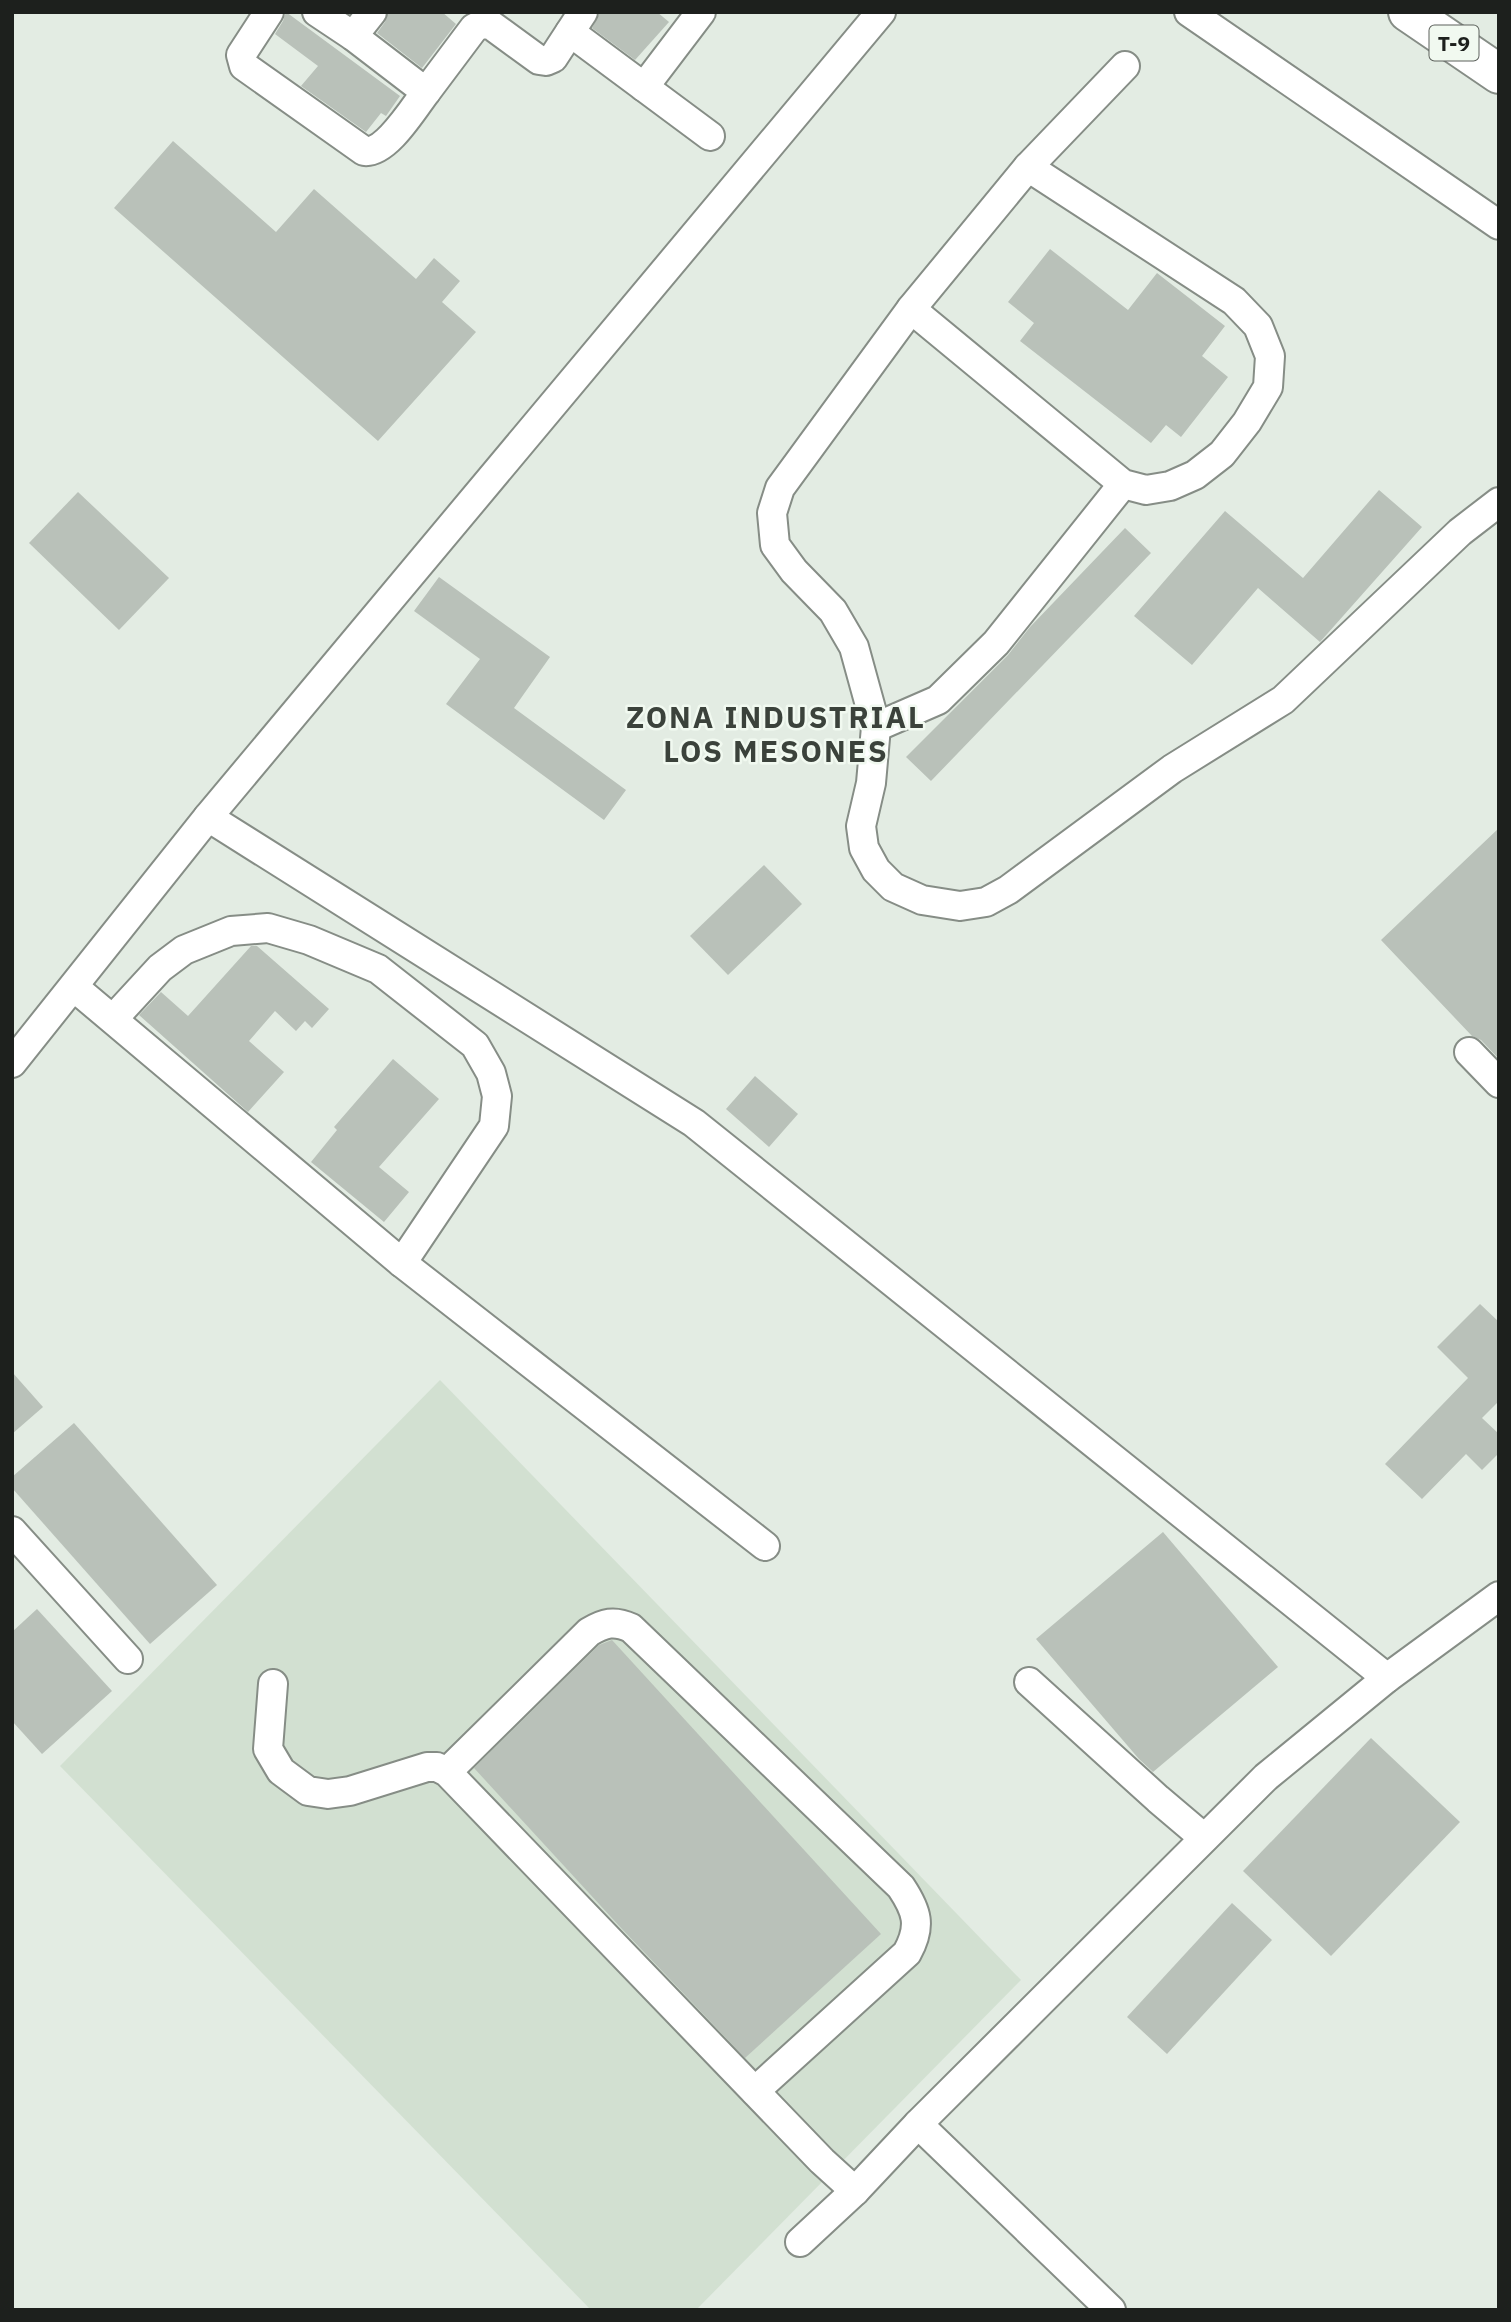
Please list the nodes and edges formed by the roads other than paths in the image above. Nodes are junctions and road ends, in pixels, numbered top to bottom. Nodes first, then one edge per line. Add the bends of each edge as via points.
1 (269, 12) edge
2 (317, 12) edge
3 (372, 12) edge
4 (701, 12) edge
5 (881, 12) edge
6 (1189, 12) edge
7 (1408, 12) edge
8 (577, 22) edge
9 (353, 36) junction
10 (1125, 66) dead end
11 (1499, 74) edge
12 (644, 87) junction
13 (426, 92) junction
14 (710, 136) dead end
15 (1028, 167) junction
16 (1499, 225) edge
17 (911, 309) junction
18 (1123, 484) junction
19 (1499, 502) edge
20 (876, 727) junction
21 (208, 817) junction
22 (74, 987) junction
23 (113, 1019) junction
24 (1469, 1052) dead end
25 (12, 1063) edge
26 (1499, 1083) edge
27 (402, 1263) junction
28 (12, 1531) edge
29 (765, 1546) dead end
30 (1499, 1596) edge
31 (128, 1658) dead end
32 (1387, 1678) junction
33 (1029, 1682) dead end
34 (273, 1684) dead end
35 (447, 1772) junction
36 (1205, 1838) junction
37 (755, 2091) junction
38 (918, 2124) junction
39 (855, 2191) junction
40 (800, 2242) dead end
41 (1111, 2310) edge

1 - 13 street via 241,55 244,66 364,151 386,143
2 - 9 street
3 - 9 street
4 - 12 street
5 - 21 street
6 - 16 street
7 - 11 highway, T-9
8 - 12 street
8 - 13 street via 553,58 546,61 538,60 491,25 482,24 474,28
9 - 13 street
10 - 15 street
12 - 14 street
15 - 17 street
15 - 18 street via 1234,301 1258,326 1270,356 1268,387 1222,454 1195,475 1170,486 1146,490
17 - 18 street
17 - 20 street via 780,488 772,513 775,545 833,611 854,647
18 - 20 street via 996,643 938,700
19 - 20 street via 1460,532 1283,700 1172,769 986,902 960,906 922,900 893,887 876,870 864,848 861,826
21 - 22 street
21 - 32 street via 694,1123
22 - 23 street
22 - 25 street
23 - 27 street
23 - 27 street via 160,968 184,950 231,931 268,928 378,969 475,1045 498,1096 494,1126
24 - 26 street
27 - 29 street
28 - 31 street
30 - 32 street
32 - 36 street via 1266,1777
33 - 36 street
34 - 35 street via 268,1749 281,1771 308,1791 350,1791 427,1768
35 - 37 street
35 - 37 street via 589,1632 612,1622 622,1624 901,1887 913,1905 917,1923 907,1953
36 - 38 street
37 - 39 street
38 - 39 street
38 - 41 street
39 - 40 street

